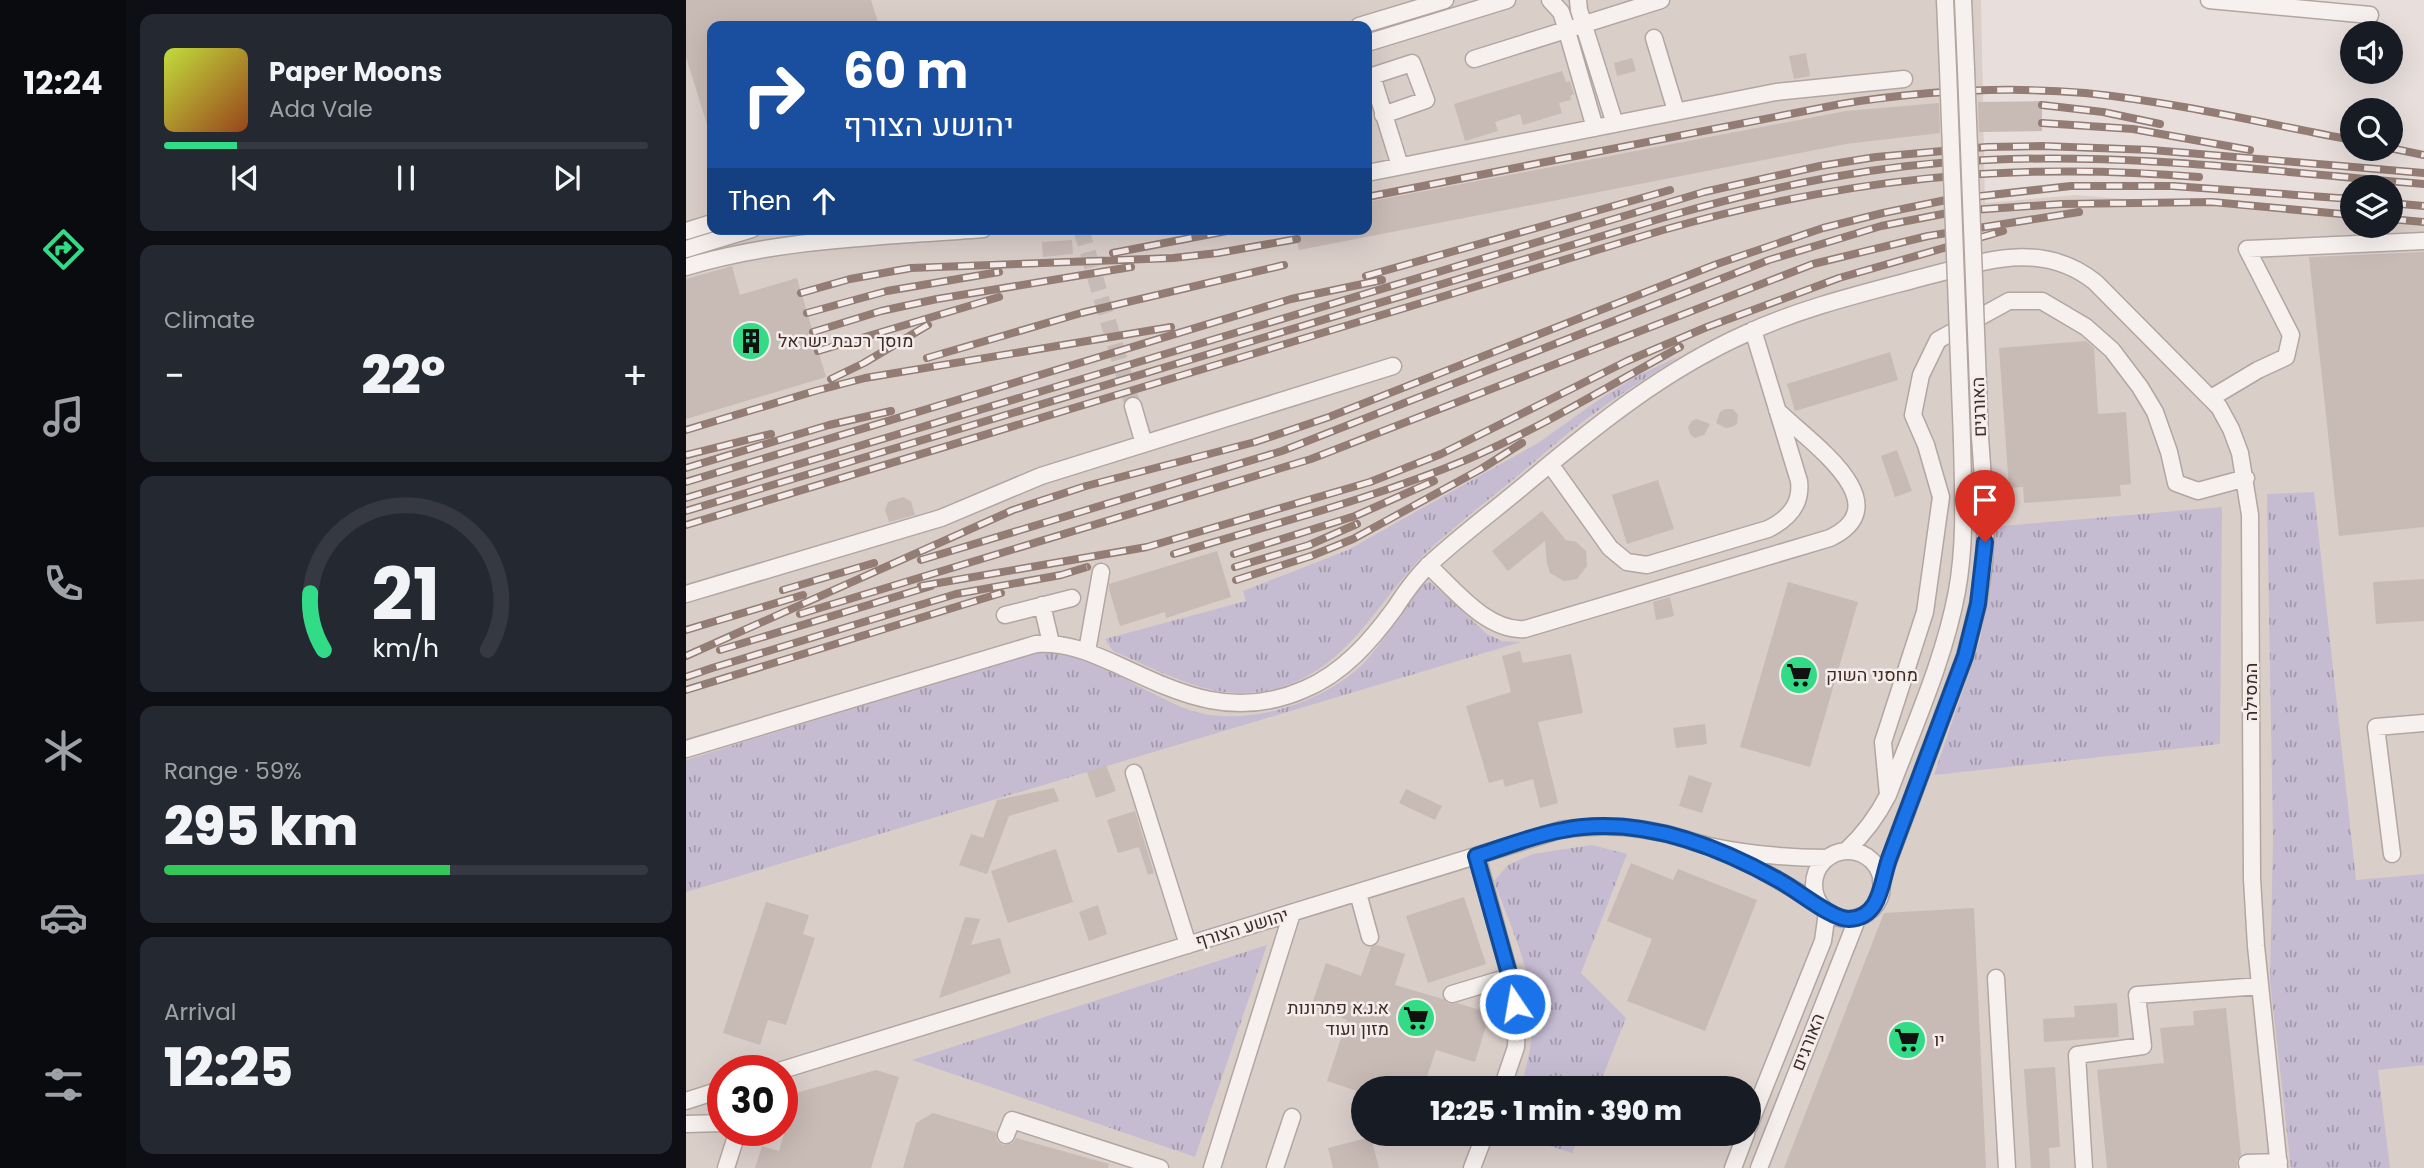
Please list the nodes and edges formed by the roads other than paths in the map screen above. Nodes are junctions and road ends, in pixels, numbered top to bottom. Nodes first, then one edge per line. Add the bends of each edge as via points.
1 (1446, 0) edge
2 (1507, 0) edge
3 (1550, 0) edge
4 (1578, 0) edge
5 (1661, 0) edge
6 (1934, 0) edge
7 (1945, 0) edge
8 (1963, 0) edge
9 (1970, 0) edge
10 (2209, 0) edge
11 (2332, 6) edge
12 (2370, 15) dead end
13 (1372, 22) edge
14 (1584, 24) junction
15 (1567, 30) junction
16 (1654, 38) dead end
17 (1965, 39) junction
18 (1372, 41) edge
19 (1474, 59) dead end
20 (1948, 64) junction
21 (1904, 79) dead end
22 (1676, 111) junction
23 (1383, 115) dead end
24 (1615, 124) junction
25 (1595, 128) junction
26 (1400, 166) junction
27 (1372, 172) edge
28 (707, 224) edge
29 (686, 230) edge
30 (732, 235) edge
31 (820, 235) edge
32 (2424, 241) edge
33 (686, 249) edge
34 (686, 267) edge
35 (1753, 330) junction
36 (1393, 366) dead end
37 (2211, 398) junction
38 (1133, 406) tunnel mouth
39 (1777, 410) junction
40 (1144, 444) junction
41 (1550, 464) junction
42 (2246, 478) junction
43 (1428, 565) junction
44 (1101, 572) dead end
45 (686, 594) edge
46 (1072, 598) dead end
47 (1042, 606) junction
48 (1005, 615) dead end
49 (1051, 643) junction
50 (1087, 651) junction
51 (2424, 723) edge
52 (686, 749) edge
53 (1134, 773) dead end
54 (1888, 795) junction
55 (1709, 846) junction
56 (1846, 851) junction
57 (2392, 854) dead end
58 (1476, 856) junction
59 (1827, 858) junction
60 (1881, 881) junction
61 (1358, 893) junction
62 (1823, 908) junction
63 (1292, 913) junction
64 (1858, 917) junction
65 (1370, 937) dead end
66 (1188, 945) junction
67 (1509, 977) junction
68 (1996, 978) dead end
69 (2260, 986) junction
70 (1452, 994) dead end
71 (798, 1065) edge
72 (1507, 1076) edge
73 (707, 1094) edge
74 (1761, 1096) edge
75 (686, 1101) edge
76 (1292, 1117) dead end
77 (686, 1124) edge
78 (707, 1124) edge
79 (1006, 1135) dead end
80 (733, 1146) edge
81 (1480, 1146) edge
82 (1741, 1146) edge
83 (2279, 1165) edge
84 (726, 1168) edge
85 (1160, 1168) edge
86 (1212, 1168) edge
87 (1275, 1168) edge
88 (1472, 1168) edge
89 (1733, 1168) edge
90 (1759, 1168) edge
91 (2007, 1168) edge
92 (2084, 1168) edge
93 (2248, 1168) edge

1 - 13 street
2 - 18 street
3 - 15 street via 1561,12
4 - 14 street
5 - 14 street
6 - 20 street
7 - 20 street, האורגים
8 - 17 street, האורגים
9 - 17 street
10 - 11 street
11 - 12 street
14 - 15 street
14 - 24 street
15 - 19 street
15 - 25 street
16 - 22 street
17 - 60 street, האורגים, bridge via 1986,521 1984,563 1965,656
20 - 54 street, האורגים, bridge via 1964,516 1957,591 1944,646
21 - 22 street via 1776,92
22 - 24 street
23 - 26 street
24 - 25 street
25 - 26 street
26 - 27 street
28 - 29 street
30 - 33 street
31 - 34 street
32 - 37 street via 2247,249 2291,335 2286,357
35 - 37 street, המסילה via 1821,304 2004,258 2049,259 2087,275
35 - 39 street
35 - 41 street via 1662,379
36 - 40 street
37 - 42 street, המסילה via 2231,429
38 - 40 street
39 - 41 street via 1799,481 1798,499 1790,514 1768,529 1656,563 1633,564 1614,552
39 - 43 street via 1829,458 1856,496 1853,520 1830,538 1525,629 1492,622
40 - 45 street via 1041,476 941,518
41 - 43 street
42 - 54 street via 2198,491 2176,483 2155,412 2140,387 2112,350 2086,327 2042,301 2009,301 1938,340 1921,374 1913,415 1941,497 1925,611 1883,742
42 - 69 street, המסילה via 2252,879
43 - 50 street via 1353,658 1330,676 1283,698 1247,704 1210,701 1163,686
44 - 50 street
46 - 47 street
47 - 48 street
47 - 49 street
49 - 50 street
49 - 52 street via 1021,647
51 - 57 street via 2376,727
53 - 66 street
54 - 56 street, האורגים via 1877,817
55 - 58 street, יהושע הצורף via 1657,832 1587,826
55 - 59 street, יהושע הצורף
55 - 62 street, יהושע הצורף via 1754,866
56 - 59 street
56 - 60 street via 1866,856
58 - 61 street, יהושע הצורף
58 - 67 street
59 - 62 street via 1815,874 1814,884
60 - 64 street via 1876,903
61 - 63 street, יהושע הצורף
61 - 65 street
62 - 64 street via 1836,917
62 - 74 street, האורגים via 1823,941
63 - 66 street, יהושע הצורף
63 - 86 street
64 - 90 street, האורגים
66 - 71 street, יהושע הצורף
67 - 70 street
67 - 72 street via 1517,1020 1516,1047
68 - 91 street
69 - 83 street, המסילה
69 - 92 street via 2137,995 2143,1046 2077,1055
73 - 75 street
76 - 87 street
77 - 78 street
79 - 85 street via 1012,1119
80 - 84 street
81 - 88 street
82 - 89 street
83 - 93 street via 2247,1163

